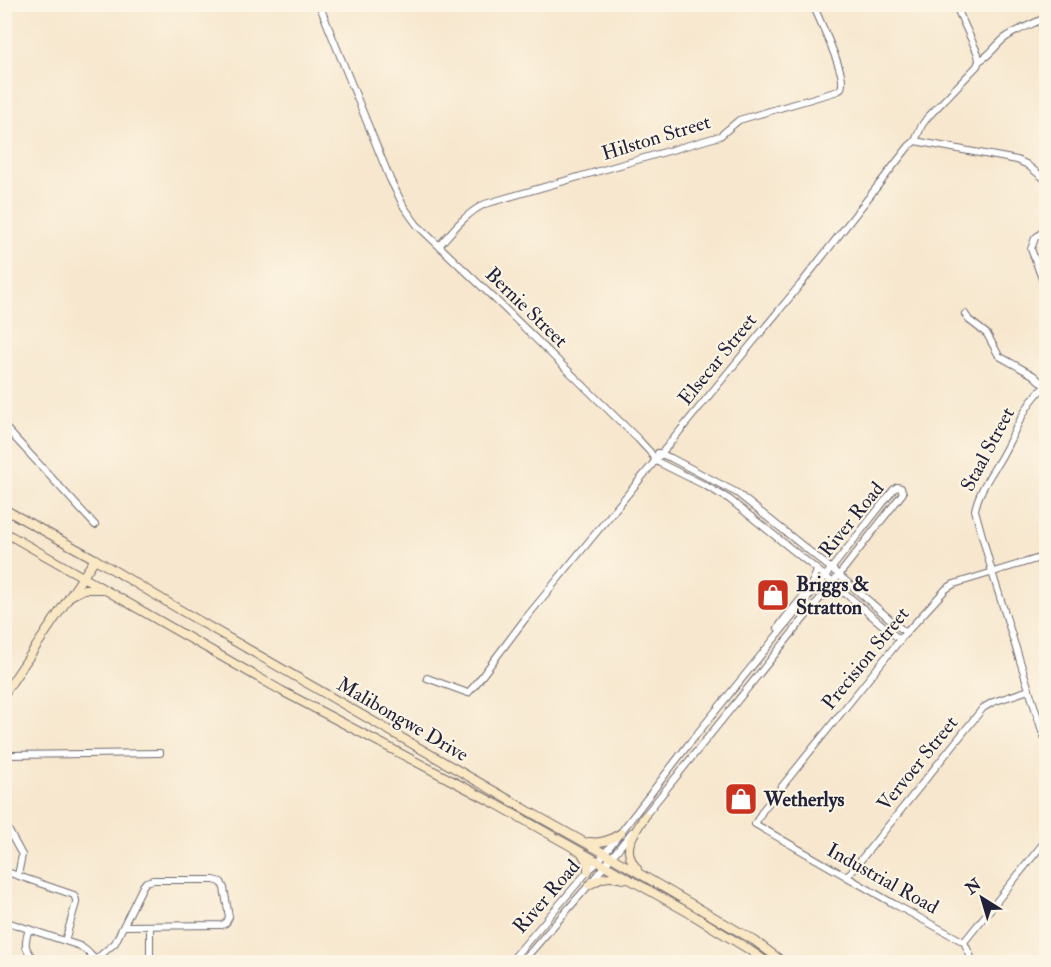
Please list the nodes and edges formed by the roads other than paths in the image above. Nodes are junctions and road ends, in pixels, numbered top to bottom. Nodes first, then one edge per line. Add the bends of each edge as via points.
1 (813, 4) edge
2 (955, 4) edge
3 (319, 5) edge
4 (1047, 17) edge
5 (979, 61) junction
6 (915, 141) junction
7 (1047, 180) edge
8 (1047, 229) edge
9 (439, 246) junction
10 (1044, 284) dead end
11 (966, 314) dead end
12 (1046, 386) edge
13 (4, 426) edge
14 (650, 452) junction
15 (662, 453) junction
16 (656, 461) junction
17 (4, 509) edge
18 (95, 525) dead end
19 (4, 532) edge
20 (1047, 556) edge
21 (95, 559) junction
22 (831, 569) junction
23 (818, 570) junction
24 (992, 572) junction
25 (839, 575) junction
26 (825, 576) junction
27 (82, 577) junction
28 (833, 583) junction
29 (104, 589) junction
30 (844, 593) junction
31 (68, 597) junction
32 (821, 597) junction
33 (906, 633) junction
34 (773, 640) junction
35 (900, 640) junction
36 (428, 678) dead end
37 (1029, 690) junction
38 (4, 694) edge
39 (1047, 739) edge
40 (160, 753) dead end
41 (4, 754) edge
42 (645, 816) junction
43 (4, 822) edge
44 (766, 830) joint
45 (621, 833) junction
46 (8, 836) edge
47 (582, 840) junction
48 (1047, 840) edge
49 (582, 853) junction
50 (608, 855) junction
51 (601, 864) junction
52 (4, 871) edge
53 (588, 871) junction
54 (18, 875) junction
55 (642, 875) junction
56 (847, 877) junction
57 (638, 884) junction
58 (589, 885) junction
59 (4, 921) edge
60 (124, 926) junction
61 (150, 926) junction
62 (29, 929) junction
63 (65, 941) junction
64 (964, 942) junction
65 (150, 956) dead end
66 (96, 961) edge
67 (36, 963) edge
68 (510, 963) edge
69 (522, 963) edge
70 (767, 963) edge
71 (783, 963) edge
72 (973, 963) edge

1 - 9 street, Hilston Street via 843,79 838,91 739,120 720,136 483,205
2 - 5 street
3 - 9 street, Bernie Street via 402,204 412,220
4 - 5 street, Elsecar Street via 1008,36
5 - 6 street, Elsecar Street via 922,125
6 - 7 street via 1017,160
6 - 15 street, Elsecar Street
8 - 10 street via 1035,238 1030,249
9 - 14 street, Bernie Street
11 - 12 street via 987,334 999,356
12 - 24 street, Staal Street via 1028,406 976,506
13 - 18 street
14 - 15 street
14 - 16 street, Bernie Street
15 - 16 street, Elsecar Street
15 - 22 street via 737,493
16 - 23 street, Bernie Street via 727,498
16 - 36 street, Elsecar Street via 468,693
17 - 21 main road, Malibongwe Drive
19 - 27 main road, Malibongwe Drive
20 - 24 street, Precision Street
21 - 27 main road
21 - 47 main road, Malibongwe Drive
22 - 25 street
22 - 25 street, River Road via 894,489 901,488 903,493
22 - 26 street, River Road
23 - 26 street, Bernie Street
23 - 34 street
24 - 33 street, Precision Street via 946,589
24 - 37 street, Staal Street
25 - 28 street, River Road
25 - 33 street
26 - 28 street, Bernie Street
26 - 34 street, River Road
27 - 29 main road, Malibongwe Drive
27 - 31 main road
28 - 30 street, Bernie Street
28 - 32 street, River Road
29 - 31 main road via 84,589
29 - 49 main road, Malibongwe Drive via 282,691
30 - 32 street
30 - 35 street, Bernie Street
31 - 38 main road
32 - 42 street, River Road
33 - 35 street, Precision Street
34 - 45 street, River Road
35 - 44 street, Precision Street via 758,817 754,824
37 - 39 street, Staal Street
37 - 56 street, Vervoer Street via 983,708
40 - 41 street
42 - 50 street, River Road
42 - 55 main road via 628,846 629,858
43 - 46 street
44 - 56 street, Industrial Road
45 - 47 main road via 602,843
45 - 50 street, River Road
46 - 54 street via 22,855
47 - 50 main road, Malibongwe Drive
48 - 64 street
49 - 51 main road, Malibongwe Drive
49 - 53 main road
50 - 51 street, River Road
50 - 55 main road, Malibongwe Drive
51 - 53 street, River Road
51 - 57 main road, Malibongwe Drive
51 - 58 street, River Road
52 - 54 street
53 - 68 street, River Road
54 - 63 street via 74,895 76,903
55 - 71 main road, Malibongwe Drive via 755,941
56 - 64 street, Industrial Road
57 - 58 main road via 609,876
57 - 70 main road, Malibongwe Drive
58 - 69 street, River Road
59 - 62 street
60 - 61 street
60 - 61 street via 146,882 218,880 222,884 229,917 226,923
60 - 66 street via 115,943
61 - 65 street
62 - 63 street
62 - 67 street via 25,946
63 - 66 street via 82,947
64 - 72 street

